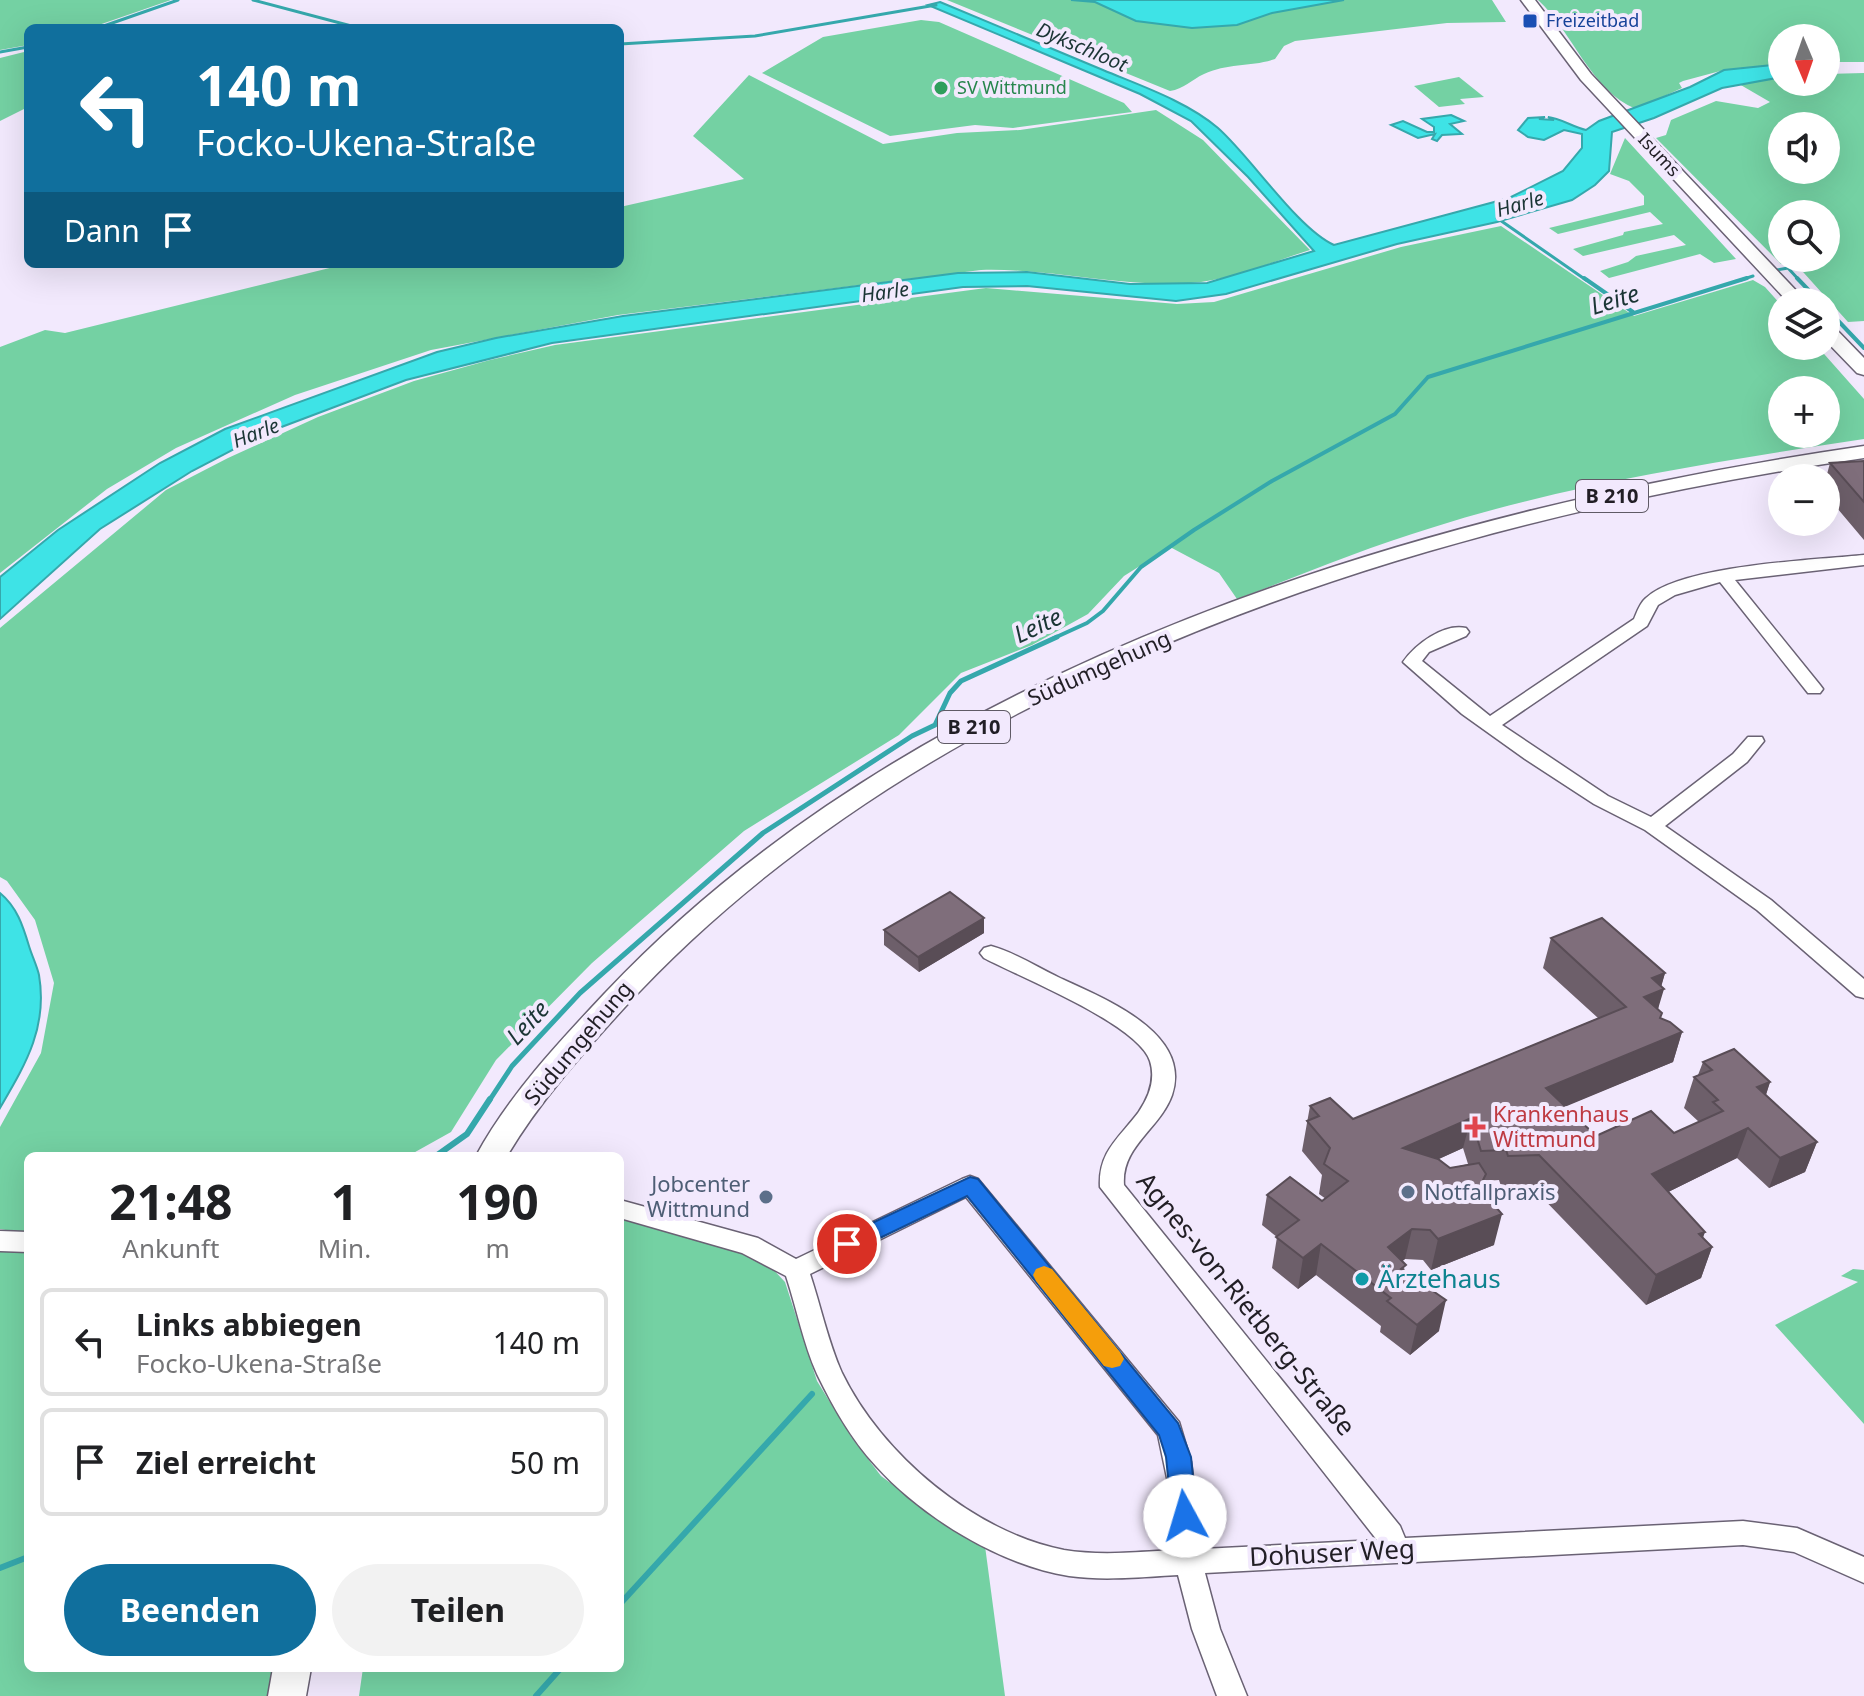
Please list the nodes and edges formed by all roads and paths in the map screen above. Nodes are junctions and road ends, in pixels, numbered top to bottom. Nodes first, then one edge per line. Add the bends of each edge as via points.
1 (1528, 0) edge
2 (1785, 288) edge
3 (1840, 344) edge
4 (1864, 369) edge
5 (1864, 452) edge
6 (1864, 560) edge
7 (1725, 578) junction
8 (1460, 632) dead end
9 (1814, 689) dead end
10 (1490, 725) junction
11 (1755, 741) dead end
12 (1652, 826) junction
13 (991, 953) dead end
14 (1864, 991) edge
15 (494, 1152) edge
16 (624, 1210) edge
17 (0, 1241) edge
18 (24, 1242) edge
19 (796, 1270) junction
20 (1394, 1549) junction
21 (1189, 1562) junction
22 (1864, 1570) edge
23 (291, 1672) edge
24 (287, 1696) edge
25 (1232, 1696) edge

1 - 2 main road, Isums via 1617,111
3 - 4 main road
5 - 15 main road, Südumgehung / B 210 via 1715,475 1497,523 1302,584 1098,667 945,742 823,818 688,926 629,982 533,1092
6 - 7 street
7 - 9 street
7 - 10 street via 1651,602 1641,622
8 - 10 street via 1423,648 1412,662
10 - 12 street via 1575,784
11 - 12 street
12 - 14 street via 1764,905
13 - 20 street, Agnes-von-Rietberg-Straße via 1132,1023 1152,1042 1161,1057 1164,1087 1158,1103 1112,1158 1112,1187 1390,1535
16 - 19 street via 749,1245
17 - 18 street
19 - 21 street, Dohuser Weg via 835,1385 867,1437 906,1478 971,1522 1044,1557 1108,1565
19 - 21 street via 970,1185 1170,1430 1178,1457
20 - 21 street, Dohuser Weg
20 - 22 street, Dohuser Weg via 1743,1533 1797,1540
21 - 25 street via 1205,1631
23 - 24 main road

